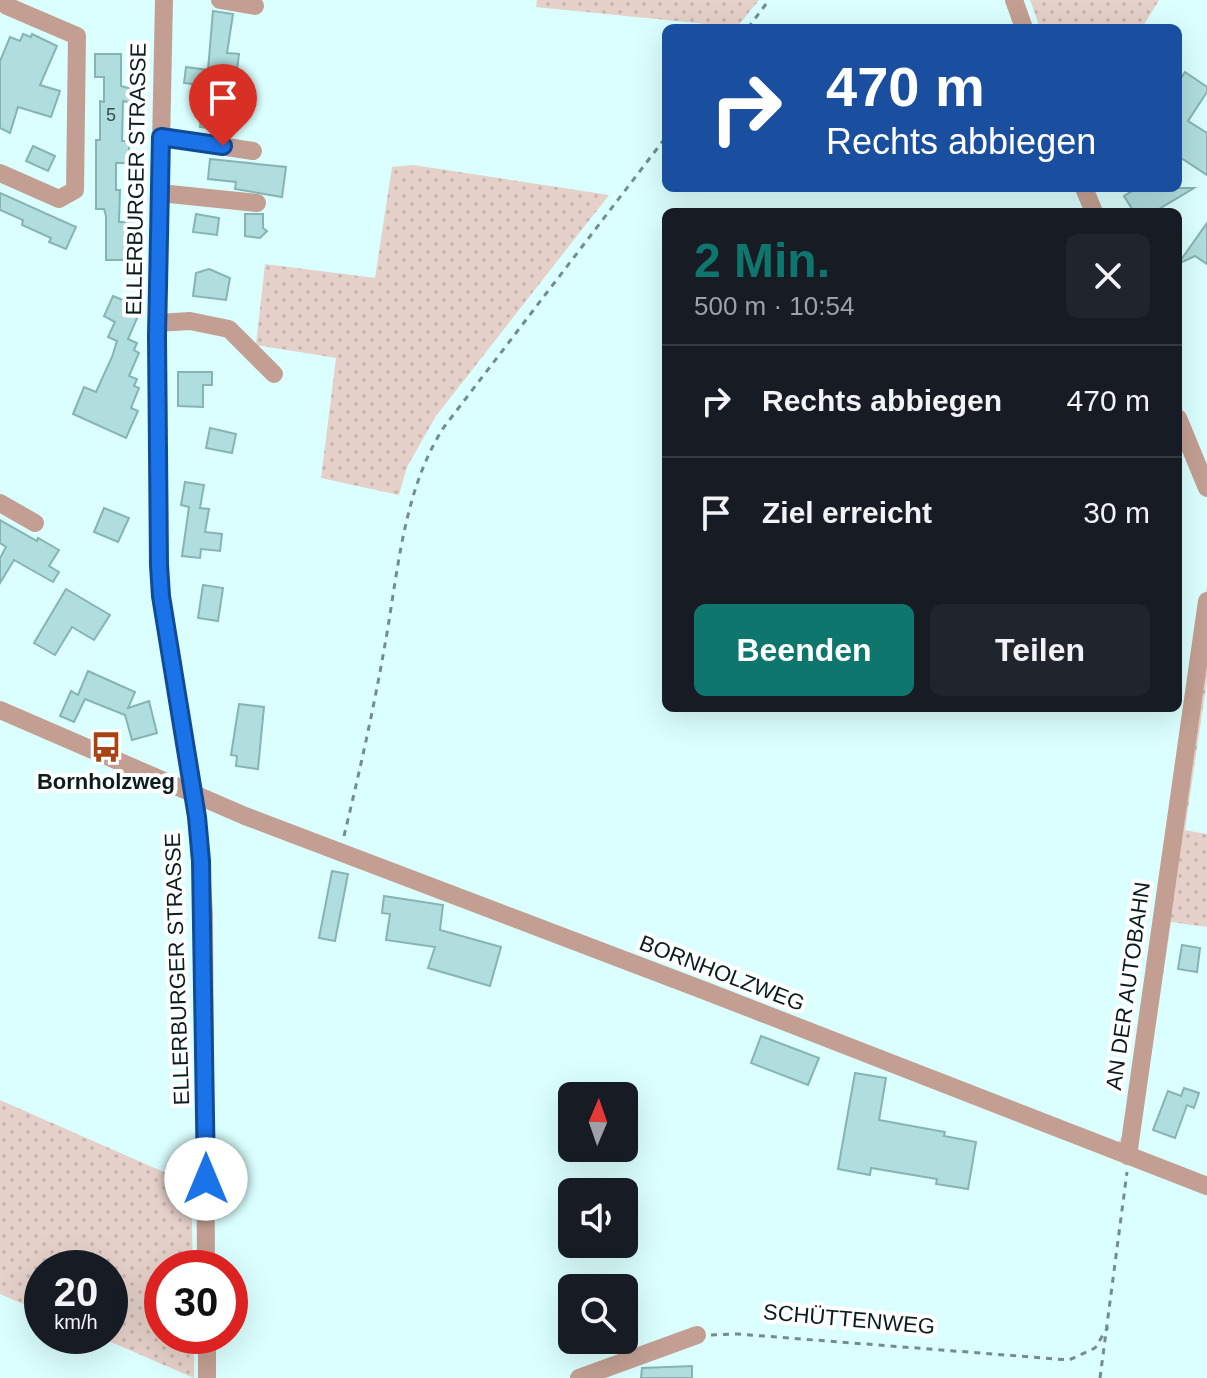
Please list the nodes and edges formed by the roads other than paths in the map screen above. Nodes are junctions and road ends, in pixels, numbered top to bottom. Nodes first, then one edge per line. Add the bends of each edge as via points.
1 (164, 0) edge
2 (220, 0) edge
3 (1014, 0) edge
4 (255, 6) dead end
5 (6, 8) edge
6 (1023, 24) edge
7 (161, 137) junction
8 (253, 151) dead end
9 (0, 173) edge
10 (160, 193) junction
11 (257, 203) dead end
12 (157, 323) junction
13 (274, 374) dead end
14 (1182, 428) edge
15 (1207, 488) edge
16 (0, 503) edge
17 (35, 523) dead end
18 (1207, 601) edge
19 (0, 710) edge
20 (193, 796) junction
21 (1128, 1156) junction
22 (1207, 1186) edge
23 (206, 1250) edge
24 (697, 1335) road end
25 (207, 1354) edge
26 (207, 1378) edge
27 (579, 1378) edge

1 - 7 street, ELLERBURGER STRASSE
2 - 4 street
3 - 6 street
5 - 9 street via 77,36 75,190 59,199
7 - 8 street
7 - 10 street, ELLERBURGER STRASSE
10 - 11 street
10 - 12 street, ELLERBURGER STRASSE
12 - 13 street via 190,321 229,329
12 - 20 street, ELLERBURGER STRASSE via 161,596
14 - 15 street
16 - 17 street
18 - 21 street, AN DER AUTOBAHN
19 - 20 street, BORNHOLZWEG
20 - 21 street, BORNHOLZWEG
20 - 23 street, ELLERBURGER STRASSE via 204,914
21 - 22 street, BORNHOLZWEG
24 - 27 street
25 - 26 street

